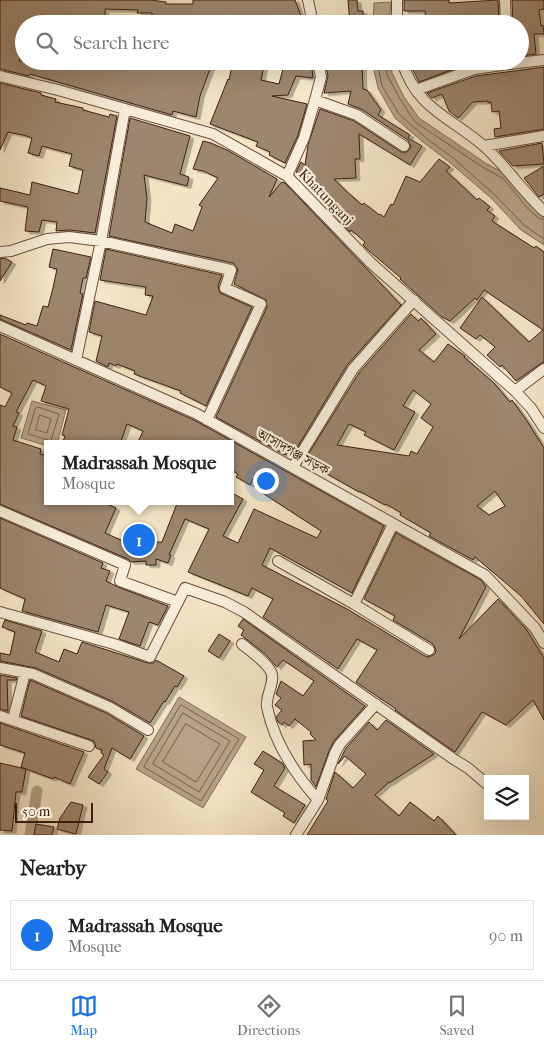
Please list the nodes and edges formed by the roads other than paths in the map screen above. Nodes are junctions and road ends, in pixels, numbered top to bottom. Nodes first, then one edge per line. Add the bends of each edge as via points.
1 (308, 0) edge
2 (397, 0) edge
3 (505, 0) edge
4 (311, 15) edge
5 (397, 15) edge
6 (506, 15) edge
7 (544, 60) edge
8 (529, 61) edge
9 (320, 70) edge
10 (405, 70) edge
11 (471, 70) edge
12 (0, 76) edge
13 (416, 90) junction
14 (315, 100) junction
15 (125, 109) junction
16 (544, 136) edge
17 (404, 146) dead end
18 (484, 146) junction
19 (287, 176) junction
20 (544, 211) edge
21 (101, 241) junction
22 (0, 252) edge
23 (414, 300) junction
24 (0, 326) edge
25 (76, 360) junction
26 (544, 369) edge
27 (515, 391) junction
28 (207, 420) junction
29 (544, 428) edge
30 (293, 468) junction
31 (0, 511) edge
32 (393, 524) junction
33 (278, 562) dead end
34 (178, 602) junction
35 (354, 604) junction
36 (0, 612) edge
37 (544, 643) edge
38 (242, 644) dead end
39 (429, 650) dead end
40 (0, 668) edge
41 (25, 673) junction
42 (376, 704) junction
43 (0, 716) edge
44 (12, 719) junction
45 (148, 730) dead end
46 (89, 746) dead end
47 (484, 782) edge
48 (318, 800) junction
49 (296, 835) edge

1 - 4 street
2 - 5 street
3 - 6 street
7 - 8 street
9 - 14 street
10 - 13 street
11 - 13 street
12 - 15 street, Khatunganj
13 - 18 street via 424,102
14 - 17 street via 357,116
14 - 19 street via 304,138
15 - 19 street, Khatunganj via 213,134
15 - 21 street
16 - 18 street
18 - 20 street
19 - 23 street, Khatunganj via 372,264
21 - 22 street via 47,238
21 - 25 street
21 - 28 street via 231,270 225,288 261,304
23 - 27 street, Khatunganj
23 - 30 street via 353,369
24 - 25 street, আসাদগঞ্জ সড়ক
25 - 28 street, আসাদগঞ্জ সড়ক
26 - 27 street
27 - 29 street, Khatunganj
28 - 30 street, আসাদগঞ্জ সড়ক
30 - 32 street, আসাদগঞ্জ সড়ক
31 - 34 street via 125,565 120,581
32 - 35 street
32 - 37 street, আসাদগঞ্জ সড়ক via 485,575 535,628
33 - 35 street
34 - 36 street via 150,657
34 - 42 street via 185,588 225,602
35 - 39 street
38 - 48 street via 273,676 267,706 281,748
40 - 41 street
41 - 44 street
41 - 45 street via 109,707
42 - 47 street
42 - 48 street via 334,753
43 - 44 street
44 - 46 street
48 - 49 street

